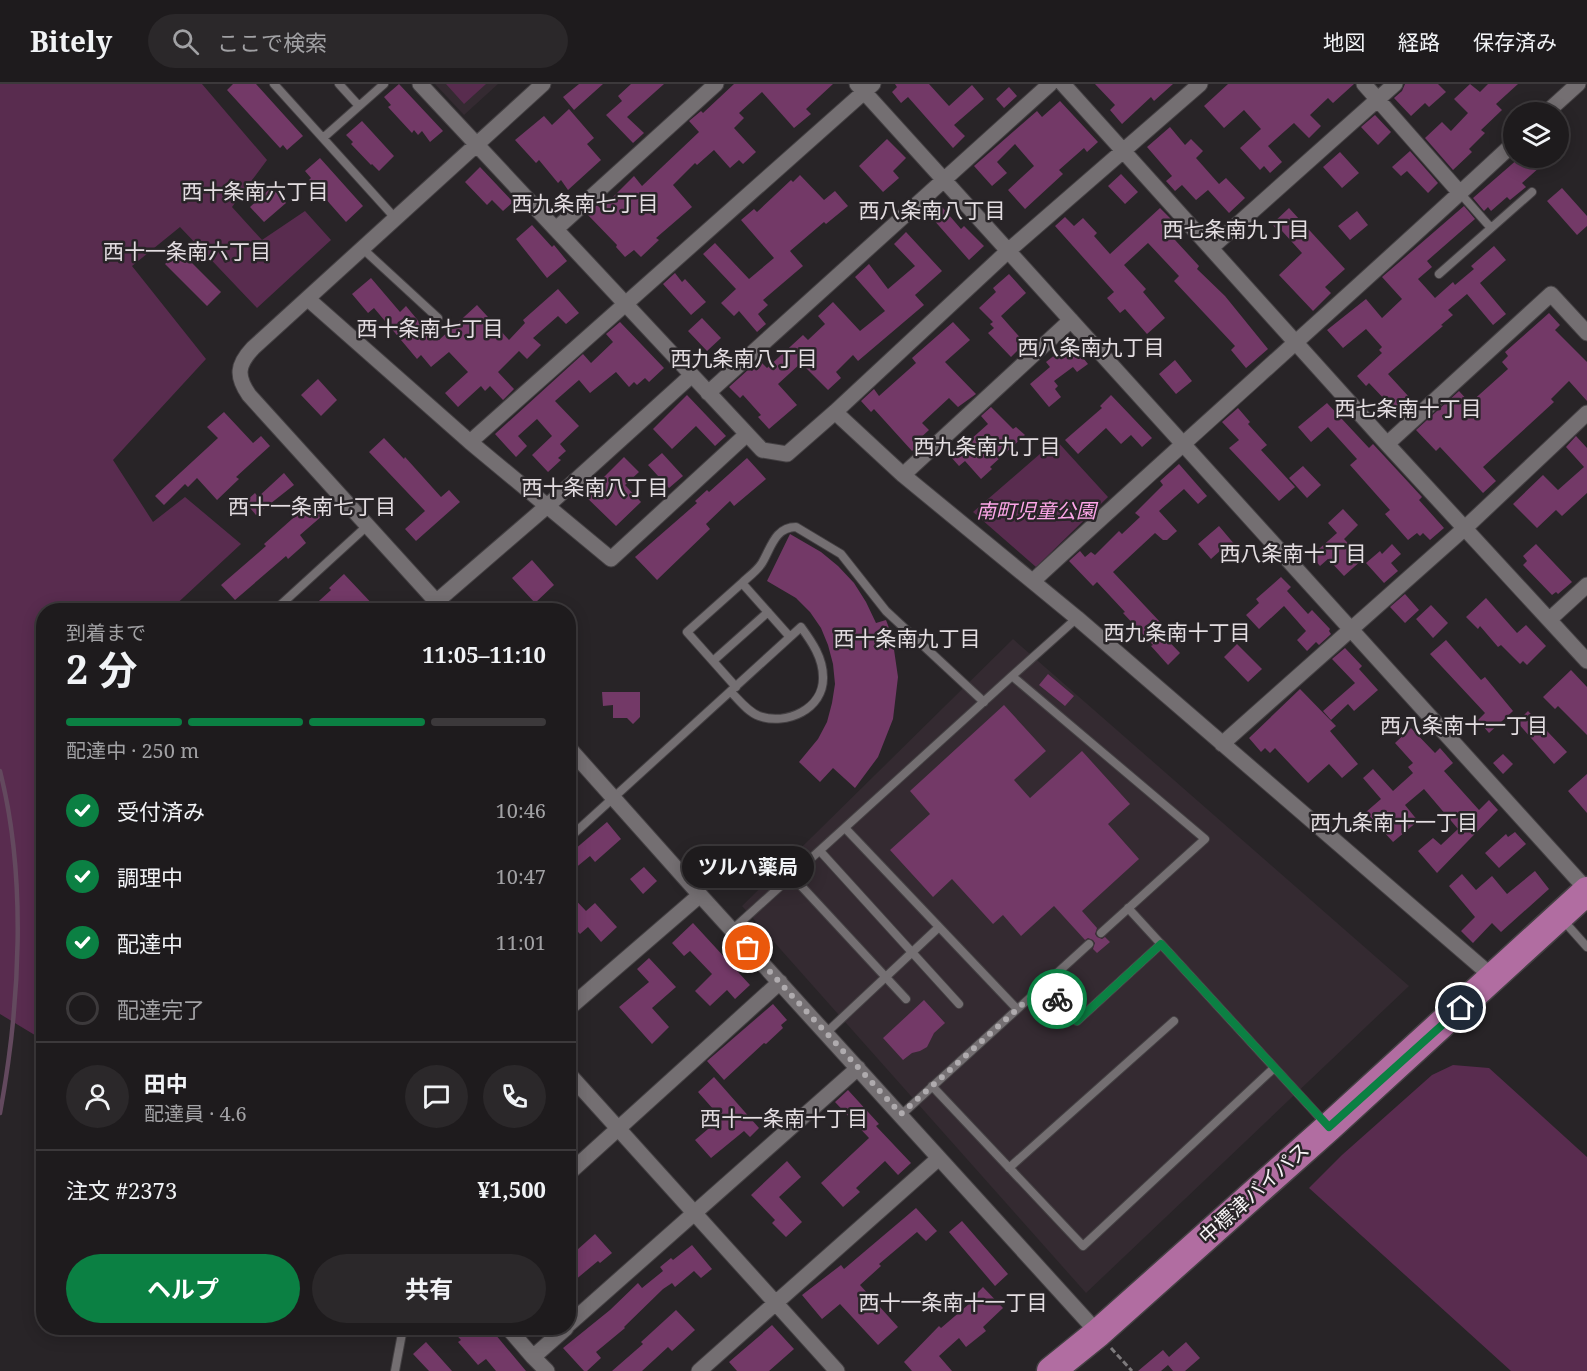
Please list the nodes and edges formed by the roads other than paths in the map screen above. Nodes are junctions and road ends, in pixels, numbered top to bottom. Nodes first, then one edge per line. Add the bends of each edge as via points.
1 (274, 84) edge
2 (339, 84) edge
3 (384, 84) edge
4 (420, 84) edge
5 (543, 84) edge
6 (716, 84) edge
7 (1050, 84) edge
8 (1064, 84) edge
9 (1200, 84) edge
10 (1364, 84) edge
11 (1395, 84) edge
12 (1578, 84) edge
13 (865, 87) edge
14 (1378, 100) junction
15 (1558, 102) edge
16 (359, 106) junction
17 (323, 138) junction
18 (476, 145) junction
19 (1124, 151) junction
20 (1503, 153) edge
21 (944, 179) junction
22 (1532, 192) dead end
23 (1460, 193) junction
24 (396, 219) junction
25 (1491, 228) junction
26 (556, 229) junction
27 (1212, 248) junction
28 (363, 249) junction
29 (1008, 251) junction
30 (1439, 274) dead end
31 (308, 299) junction
32 (625, 303) junction
33 (438, 318) dead end
34 (1071, 320) junction
35 (1587, 333) edge
36 (1297, 342) junction
37 (692, 375) junction
38 (708, 393) junction
39 (835, 412) junction
40 (1587, 413) edge
41 (747, 434) junction
42 (470, 442) junction
43 (1182, 443) junction
44 (1387, 444) junction
45 (903, 475) junction
46 (546, 507) junction
47 (367, 526) junction
48 (1465, 528) junction
49 (1033, 581) junction
50 (742, 583) junction
51 (1587, 585) edge
52 (283, 603) edge
53 (437, 603) edge
54 (443, 603) edge
55 (768, 612) junction
56 (1077, 618) junction
57 (1550, 620) junction
58 (1351, 630) junction
59 (790, 637) junction
60 (712, 661) junction
61 (1587, 661) edge
62 (1012, 676) junction
63 (733, 689) junction
64 (984, 702) junction
65 (1222, 744) junction
66 (576, 756) edge
67 (615, 798) junction
68 (845, 828) junction
69 (576, 832) edge
70 (820, 851) junction
71 (792, 876) junction
72 (1587, 891) edge
73 (700, 896) junction
74 (1128, 908) junction
75 (1559, 916) junction
76 (939, 927) junction
77 (732, 930) junction
78 (1101, 933) dead end
79 (1089, 944) dead end
80 (1161, 944) junction
81 (1587, 947) edge
82 (911, 953) junction
83 (886, 977) junction
84 (1494, 978) junction
85 (780, 982) junction
86 (1044, 985) junction
87 (906, 999) dead end
88 (576, 1002) edge
89 (959, 1004) dead end
90 (1017, 1009) junction
91 (1174, 1021) dead end
92 (826, 1033) junction
93 (858, 1068) junction
94 (1274, 1068) junction
95 (576, 1082) edge
96 (932, 1086) junction
97 (901, 1114) junction
98 (1329, 1127) junction
99 (619, 1130) junction
100 (939, 1158) junction
101 (576, 1167) edge
102 (1009, 1168) junction
103 (694, 1213) junction
104 (774, 1303) junction
105 (576, 1318) edge
106 (1098, 1333) junction
107 (402, 1335) edge
108 (514, 1335) edge
109 (557, 1335) edge
110 (533, 1357) junction
111 (395, 1371) edge
112 (547, 1371) edge
113 (699, 1371) edge
114 (837, 1371) edge
115 (1051, 1371) edge

1 - 17 lane
2 - 16 lane
3 - 16 lane
4 - 18 street
5 - 18 street
6 - 26 street
7 - 21 street
8 - 19 street
9 - 19 street
10 - 14 street
11 - 14 street
12 - 15 street
13 - 21 street
13 - 32 street
14 - 23 street
14 - 27 street
16 - 17 lane
17 - 24 lane
18 - 24 street
18 - 26 street
19 - 27 street
19 - 29 street
20 - 23 street
21 - 29 street
21 - 38 street
22 - 25 lane
23 - 25 lane
23 - 36 street
24 - 28 street
25 - 30 lane
26 - 32 street
27 - 36 street
28 - 31 street
28 - 33 lane
29 - 34 street
29 - 39 street
31 - 42 street
31 - 47 street via 244,358 239,376 249,395
32 - 37 street
32 - 42 street
34 - 43 street
34 - 45 street
35 - 44 street via 1551,294
36 - 43 street
36 - 44 street
37 - 38 street
37 - 46 street
38 - 41 street
39 - 41 street via 787,454 762,450
39 - 45 street
40 - 48 street
41 - 46 street via 611,560
42 - 46 street
43 - 49 street
43 - 58 street
44 - 48 street
45 - 49 street
46 - 54 street
47 - 52 lane
47 - 53 street
48 - 57 street
48 - 58 street
49 - 56 street
50 - 55 lane
50 - 60 lane via 687,632
50 - 64 lane via 761,565 782,531 796,527 841,554 886,611
51 - 57 street
55 - 59 lane
55 - 60 lane
56 - 62 lane
56 - 65 street
57 - 61 street
58 - 65 street
58 - 72 street
59 - 63 lane
59 - 63 lane via 801,627 816,648 823,678 816,701 799,714 777,720 757,715
60 - 63 lane
62 - 64 lane
62 - 74 lane via 1205,839
63 - 67 lane
64 - 68 lane
65 - 84 street
66 - 67 street
67 - 69 lane
67 - 73 street
68 - 70 lane
68 - 76 lane
70 - 71 lane
70 - 82 lane
71 - 77 lane
71 - 83 lane
72 - 75 highway, 中標津バイパス
73 - 77 street
73 - 88 street
74 - 78 lane
74 - 80 lane
75 - 81 lane
75 - 84 highway, 中標津バイパス
76 - 82 lane
76 - 90 lane
77 - 85 street
79 - 86 lane
80 - 86 lane via 1077,1021
80 - 94 lane
82 - 83 lane
82 - 89 lane
83 - 87 lane
83 - 92 lane
84 - 98 highway, 中標津バイパス
85 - 92 street
85 - 99 street
86 - 90 lane
90 - 96 lane
91 - 102 lane
92 - 93 street
93 - 97 street
93 - 103 street
94 - 98 lane
94 - 102 lane via 1083,1246
95 - 99 street
96 - 97 lane
96 - 102 lane
97 - 100 street
98 - 106 highway, 中標津バイパス
99 - 101 street
99 - 103 street
100 - 104 street
100 - 106 street
103 - 104 street
103 - 105 street
104 - 113 street
104 - 114 street
106 - 115 highway, 中標津バイパス
107 - 111 lane
108 - 110 street
109 - 110 street
110 - 112 street

